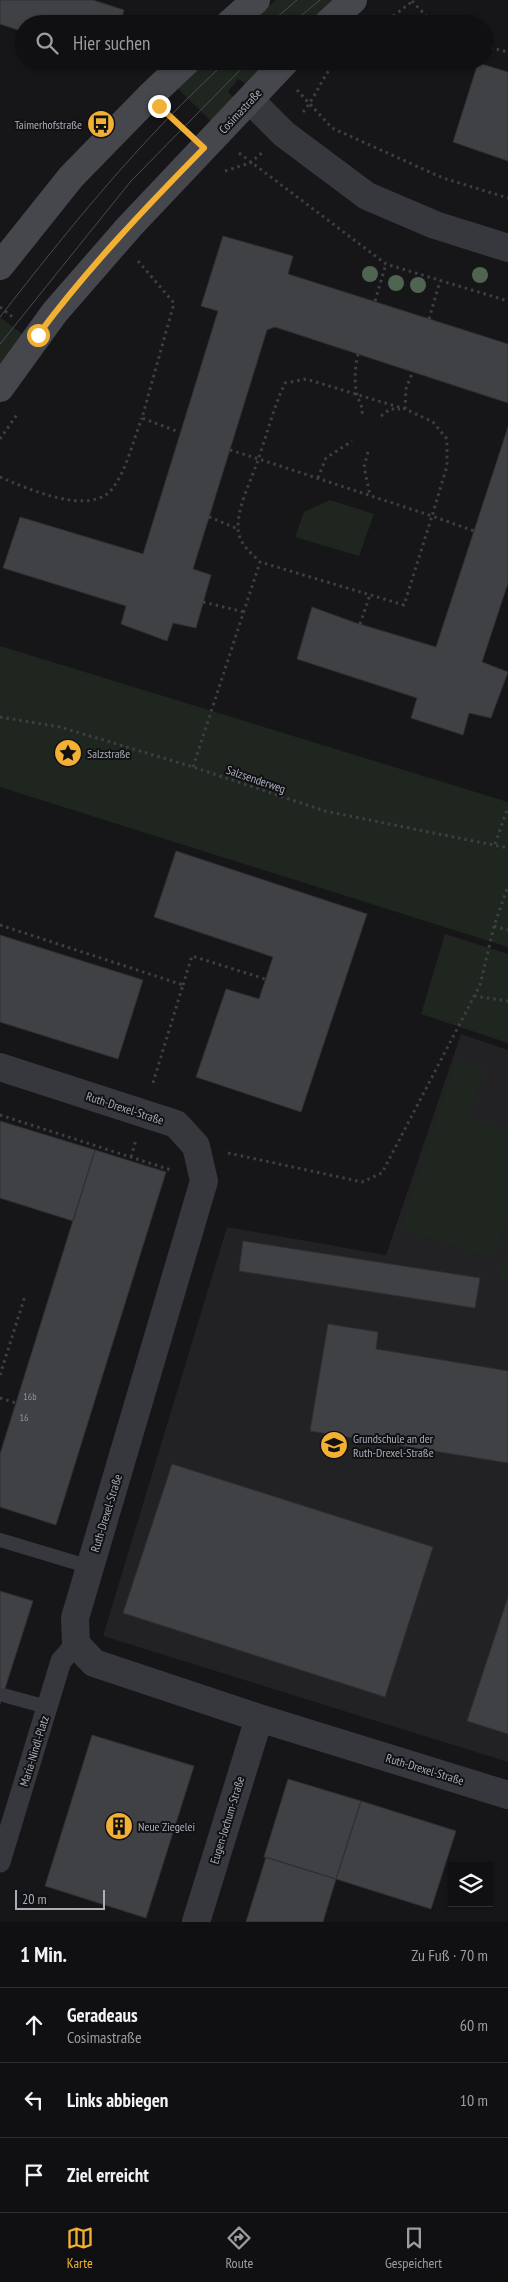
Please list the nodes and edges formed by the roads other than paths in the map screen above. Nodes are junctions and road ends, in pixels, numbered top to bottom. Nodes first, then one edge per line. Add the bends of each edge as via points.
1 (256, 0) edge
2 (353, 0) edge
3 (239, 15) edge
4 (337, 15) edge
5 (178, 70) edge
6 (278, 70) edge
7 (250, 100) junction
8 (508, 248) edge
9 (0, 266) edge
10 (0, 388) edge
11 (0, 1067) edge
12 (0, 1540) edge
13 (90, 1567) junction
14 (76, 1644) junction
15 (3, 1694) dead end
16 (47, 1707) junction
17 (258, 1718) junction
18 (508, 1795) edge
19 (0, 1862) edge
20 (196, 1922) edge

1 - 3 main road
2 - 4 main road
5 - 9 main road via 72,177
6 - 7 main road, Cosimastraße
7 - 8 street via 284,134 367,196 435,225
7 - 10 main road, Cosimastraße via 129,227 55,312
11 - 13 street, Ruth-Drexel-Straße via 176,1124 196,1146 204,1180
12 - 13 lane
13 - 14 street, Ruth-Drexel-Straße via 74,1618
14 - 16 street, Maria-Nindl-Platz via 61,1662
14 - 17 street, Ruth-Drexel-Straße via 94,1664
15 - 16 lane
16 - 19 street, Maria-Nindl-Platz
17 - 18 street, Ruth-Drexel-Straße
17 - 20 street, Eugen-Jochum-Straße

